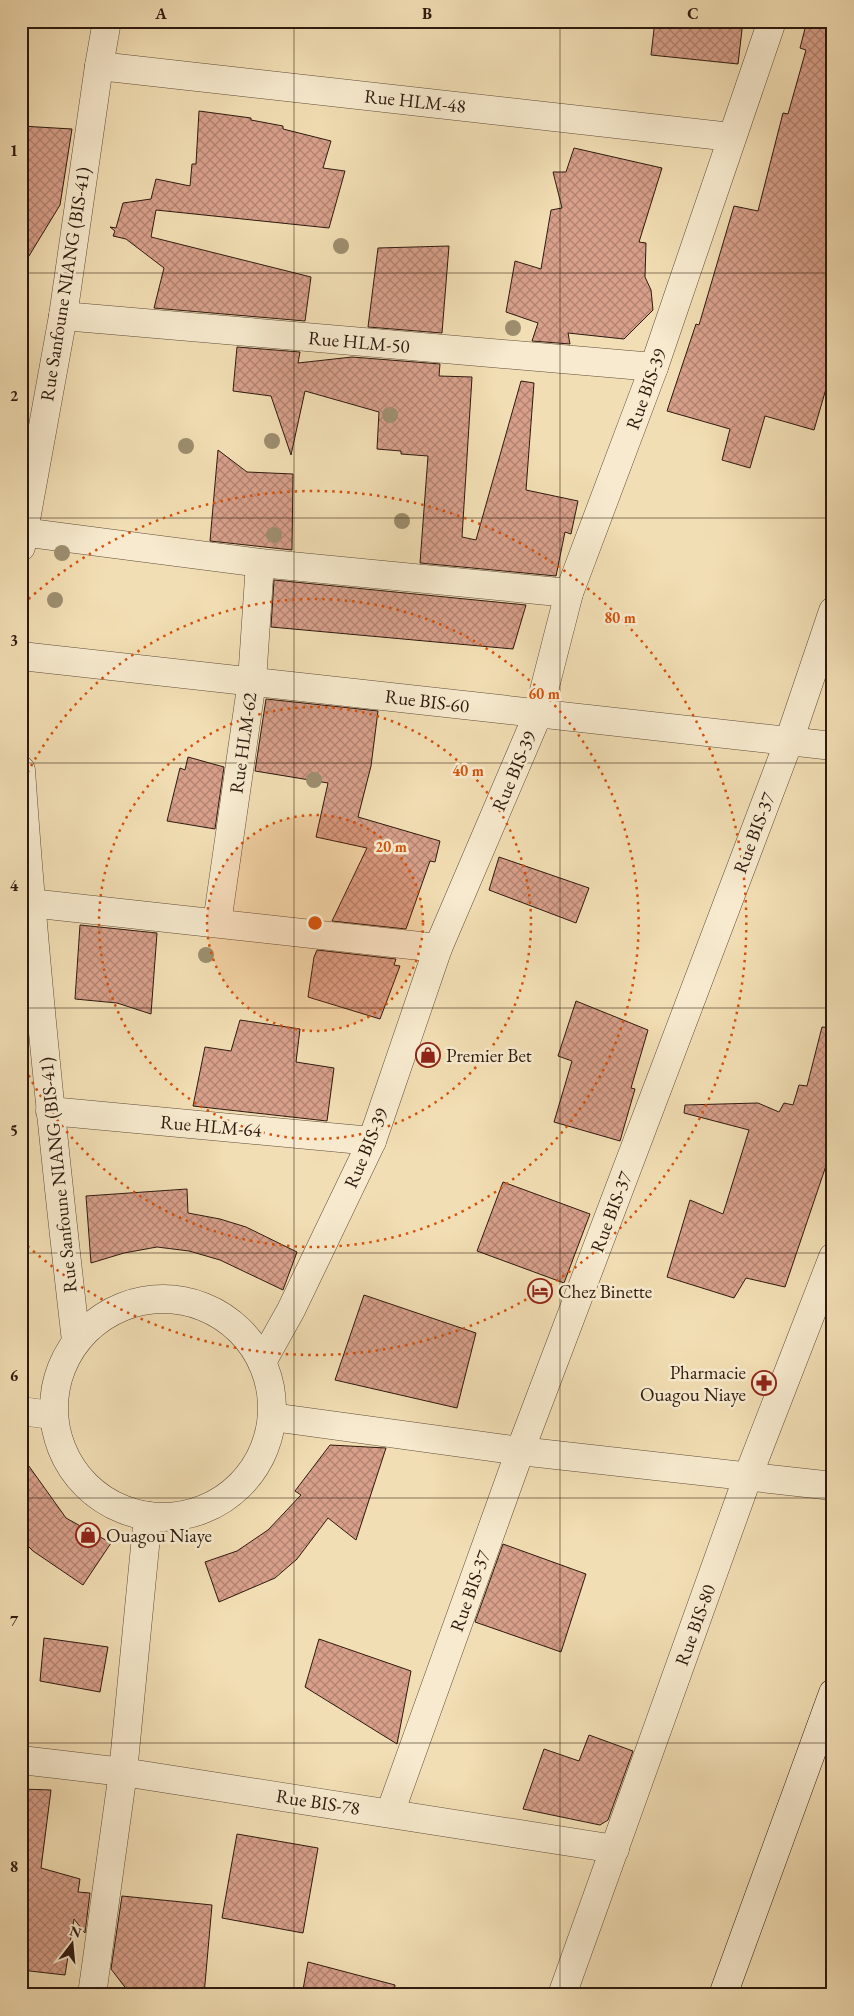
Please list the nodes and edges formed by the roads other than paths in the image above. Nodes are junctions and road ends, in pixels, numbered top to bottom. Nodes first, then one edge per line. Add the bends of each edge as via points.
1 (107, 21) edge
2 (772, 21) edge
3 (98, 66) junction
4 (731, 136) junction
5 (63, 316) junction
6 (654, 367) junction
7 (22, 540) edge
8 (260, 563) junction
9 (569, 593) junction
10 (833, 611) edge
11 (21, 656) edge
12 (252, 681) junction
13 (538, 714) junction
14 (789, 741) junction
15 (833, 746) edge
16 (21, 770) edge
17 (30, 903) junction
18 (216, 923) junction
19 (438, 948) junction
20 (50, 1110) junction
21 (372, 1141) junction
22 (833, 1257) edge
23 (76, 1341) junction
24 (262, 1362) junction
25 (21, 1411) edge
26 (51, 1415) junction
27 (272, 1417) junction
28 (520, 1451) junction
29 (748, 1476) junction
30 (833, 1486) edge
31 (148, 1516) junction
32 (833, 1693) edge
33 (21, 1760) edge
34 (123, 1772) junction
35 (390, 1813) junction
36 (615, 1849) junction
37 (92, 1995) edge
38 (562, 1995) edge
39 (724, 1995) edge

1 - 3 street, Rue Sanfoune NIANG (BIS-41)
2 - 4 street, Rue BIS-39
3 - 4 street, Rue HLM-48
3 - 5 street, Rue Sanfoune NIANG (BIS-41)
4 - 6 street, Rue BIS-39
5 - 6 street, Rue HLM-50
5 - 7 street, Rue Sanfoune NIANG (BIS-41)
6 - 9 street, Rue BIS-39
7 - 8 street
8 - 9 street
8 - 12 street, Rue HLM-62
9 - 13 street, Rue BIS-39
10 - 14 street, Rue BIS-37
11 - 12 street, Rue BIS-60
12 - 13 street, Rue BIS-60
12 - 18 street, Rue HLM-62
13 - 14 street, Rue BIS-60
13 - 19 street, Rue BIS-39
14 - 15 street, Rue BIS-60
14 - 28 street, Rue BIS-37
16 - 17 street, Rue Sanfoune NIANG (BIS-41)
17 - 18 street
17 - 20 street, Rue Sanfoune NIANG (BIS-41)
18 - 19 street
19 - 21 street, Rue BIS-39
20 - 21 street, Rue HLM-64
20 - 23 street, Rue Sanfoune NIANG (BIS-41)
21 - 24 street, Rue BIS-39 via 291,1310
22 - 29 street, Rue BIS-80
23 - 24 street via 96,1322 120,1308 147,1300 174,1300 202,1306 226,1320 246,1339
23 - 26 street via 57,1380
24 - 27 street via 268,1380
25 - 26 street
26 - 31 street via 64,1454 79,1477 98,1496 122,1509
27 - 28 street
27 - 31 street via 266,1446 252,1472 232,1493 206,1508 178,1516
28 - 29 street
28 - 35 street, Rue BIS-37
29 - 30 street
29 - 36 street, Rue BIS-80
31 - 34 street
32 - 39 street
33 - 34 street, Rue BIS-78
34 - 35 street, Rue BIS-78
34 - 37 street
35 - 36 street, Rue BIS-78
36 - 38 street, Rue BIS-80

